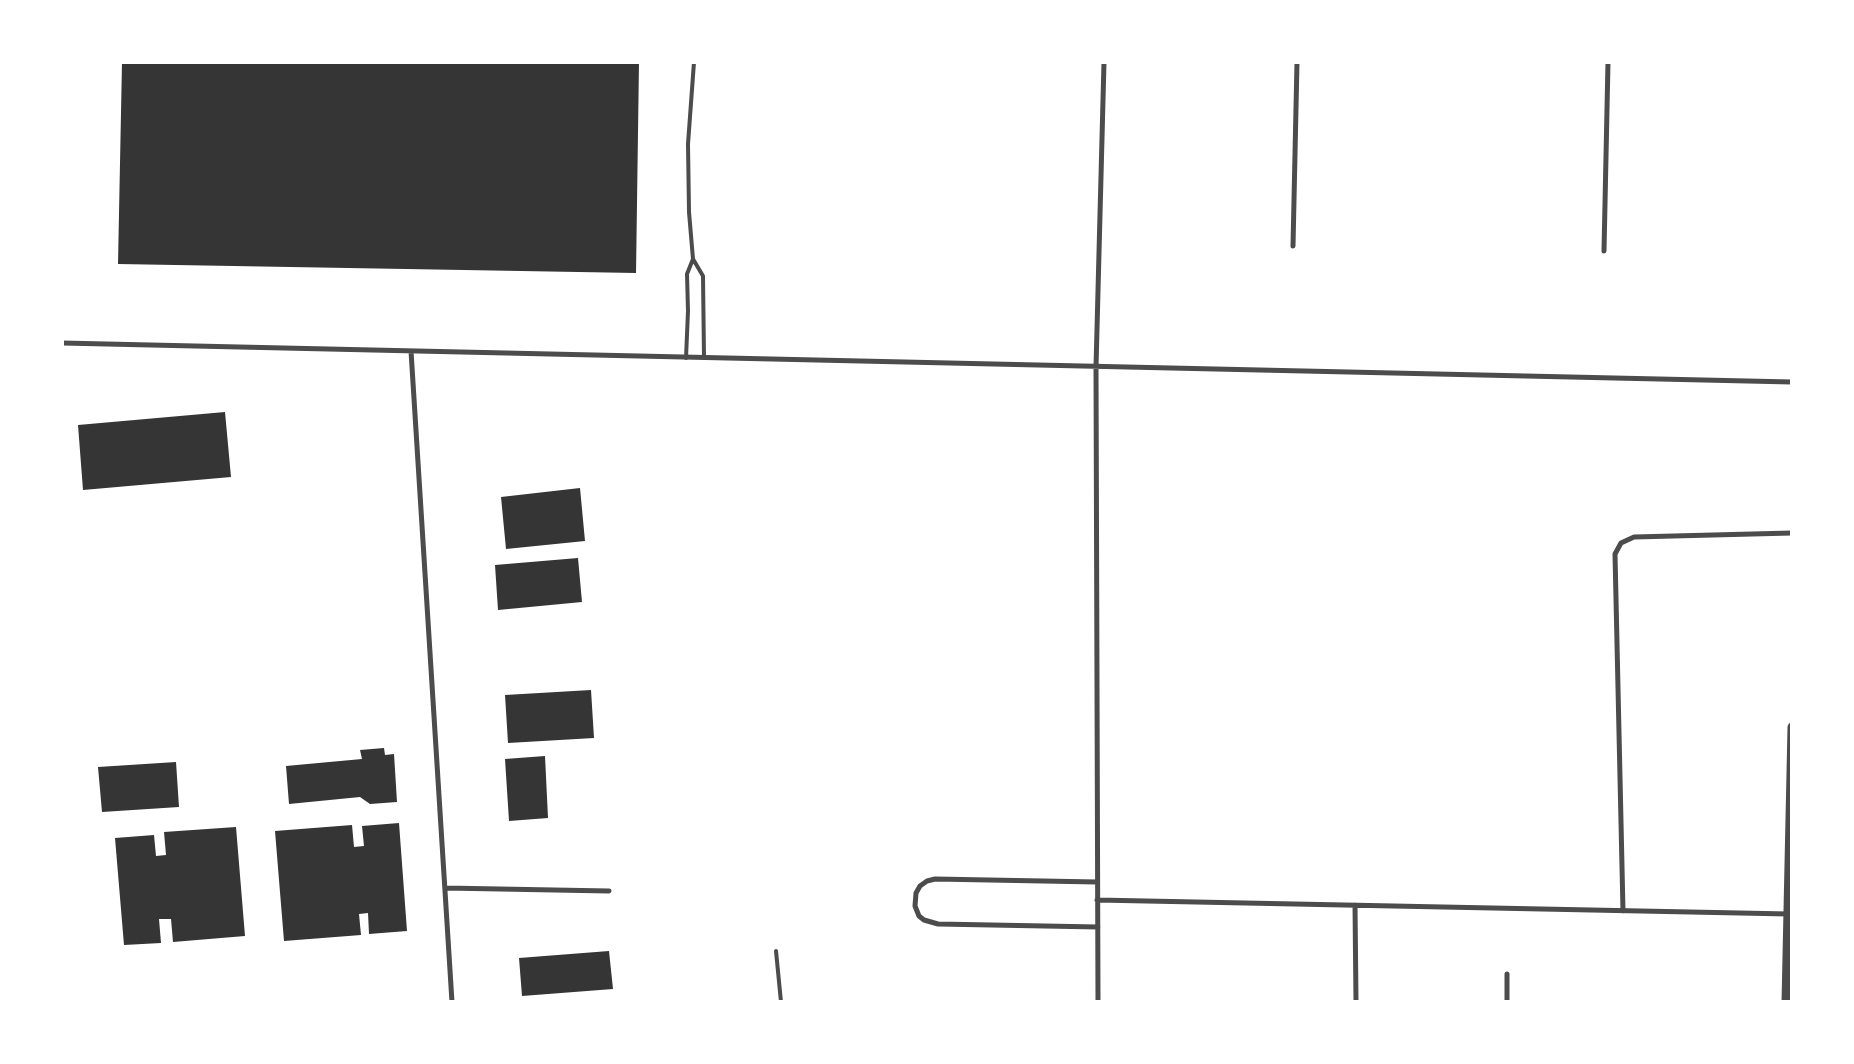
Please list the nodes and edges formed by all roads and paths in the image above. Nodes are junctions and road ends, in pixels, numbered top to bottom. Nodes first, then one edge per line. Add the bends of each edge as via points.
1 (694, 62) edge
2 (1104, 62) edge
3 (1297, 62) edge
4 (1608, 62) edge
5 (1293, 246) dead end
6 (1604, 251) dead end
7 (693, 259) junction
8 (62, 344) edge
9 (411, 352) junction
10 (686, 358) junction
11 (704, 358) junction
12 (1096, 367) junction
13 (1792, 382) edge
14 (1792, 533) edge
15 (1792, 727) edge
16 (1097, 882) junction
17 (445, 888) junction
18 (609, 891) dead end
19 (1097, 900) junction
20 (1355, 905) junction
21 (1623, 911) junction
22 (1790, 914) edge
23 (1098, 927) junction
24 (776, 951) dead end
25 (1507, 974) dead end
26 (452, 1002) edge
27 (781, 1002) edge
28 (1098, 1002) edge
29 (1356, 1002) edge
30 (1507, 1002) edge
31 (1786, 1002) edge

1 - 7 lane via 688,144
2 - 12 street
3 - 5 street
4 - 6 street
7 - 10 lane via 687,274
7 - 11 lane via 703,276
8 - 9 street
9 - 10 street
9 - 17 street
10 - 11 street
11 - 12 street
12 - 13 street
12 - 16 street
14 - 21 street via 1634,537 1621,543 1614,554
15 - 22 street
16 - 19 street
16 - 23 street via 935,879 920,886 915,906 924,920 938,924
17 - 18 street
17 - 26 street
19 - 20 street
19 - 23 street
20 - 21 street
20 - 29 street
21 - 22 street
22 - 31 street
23 - 28 street
24 - 27 lane
25 - 30 street

